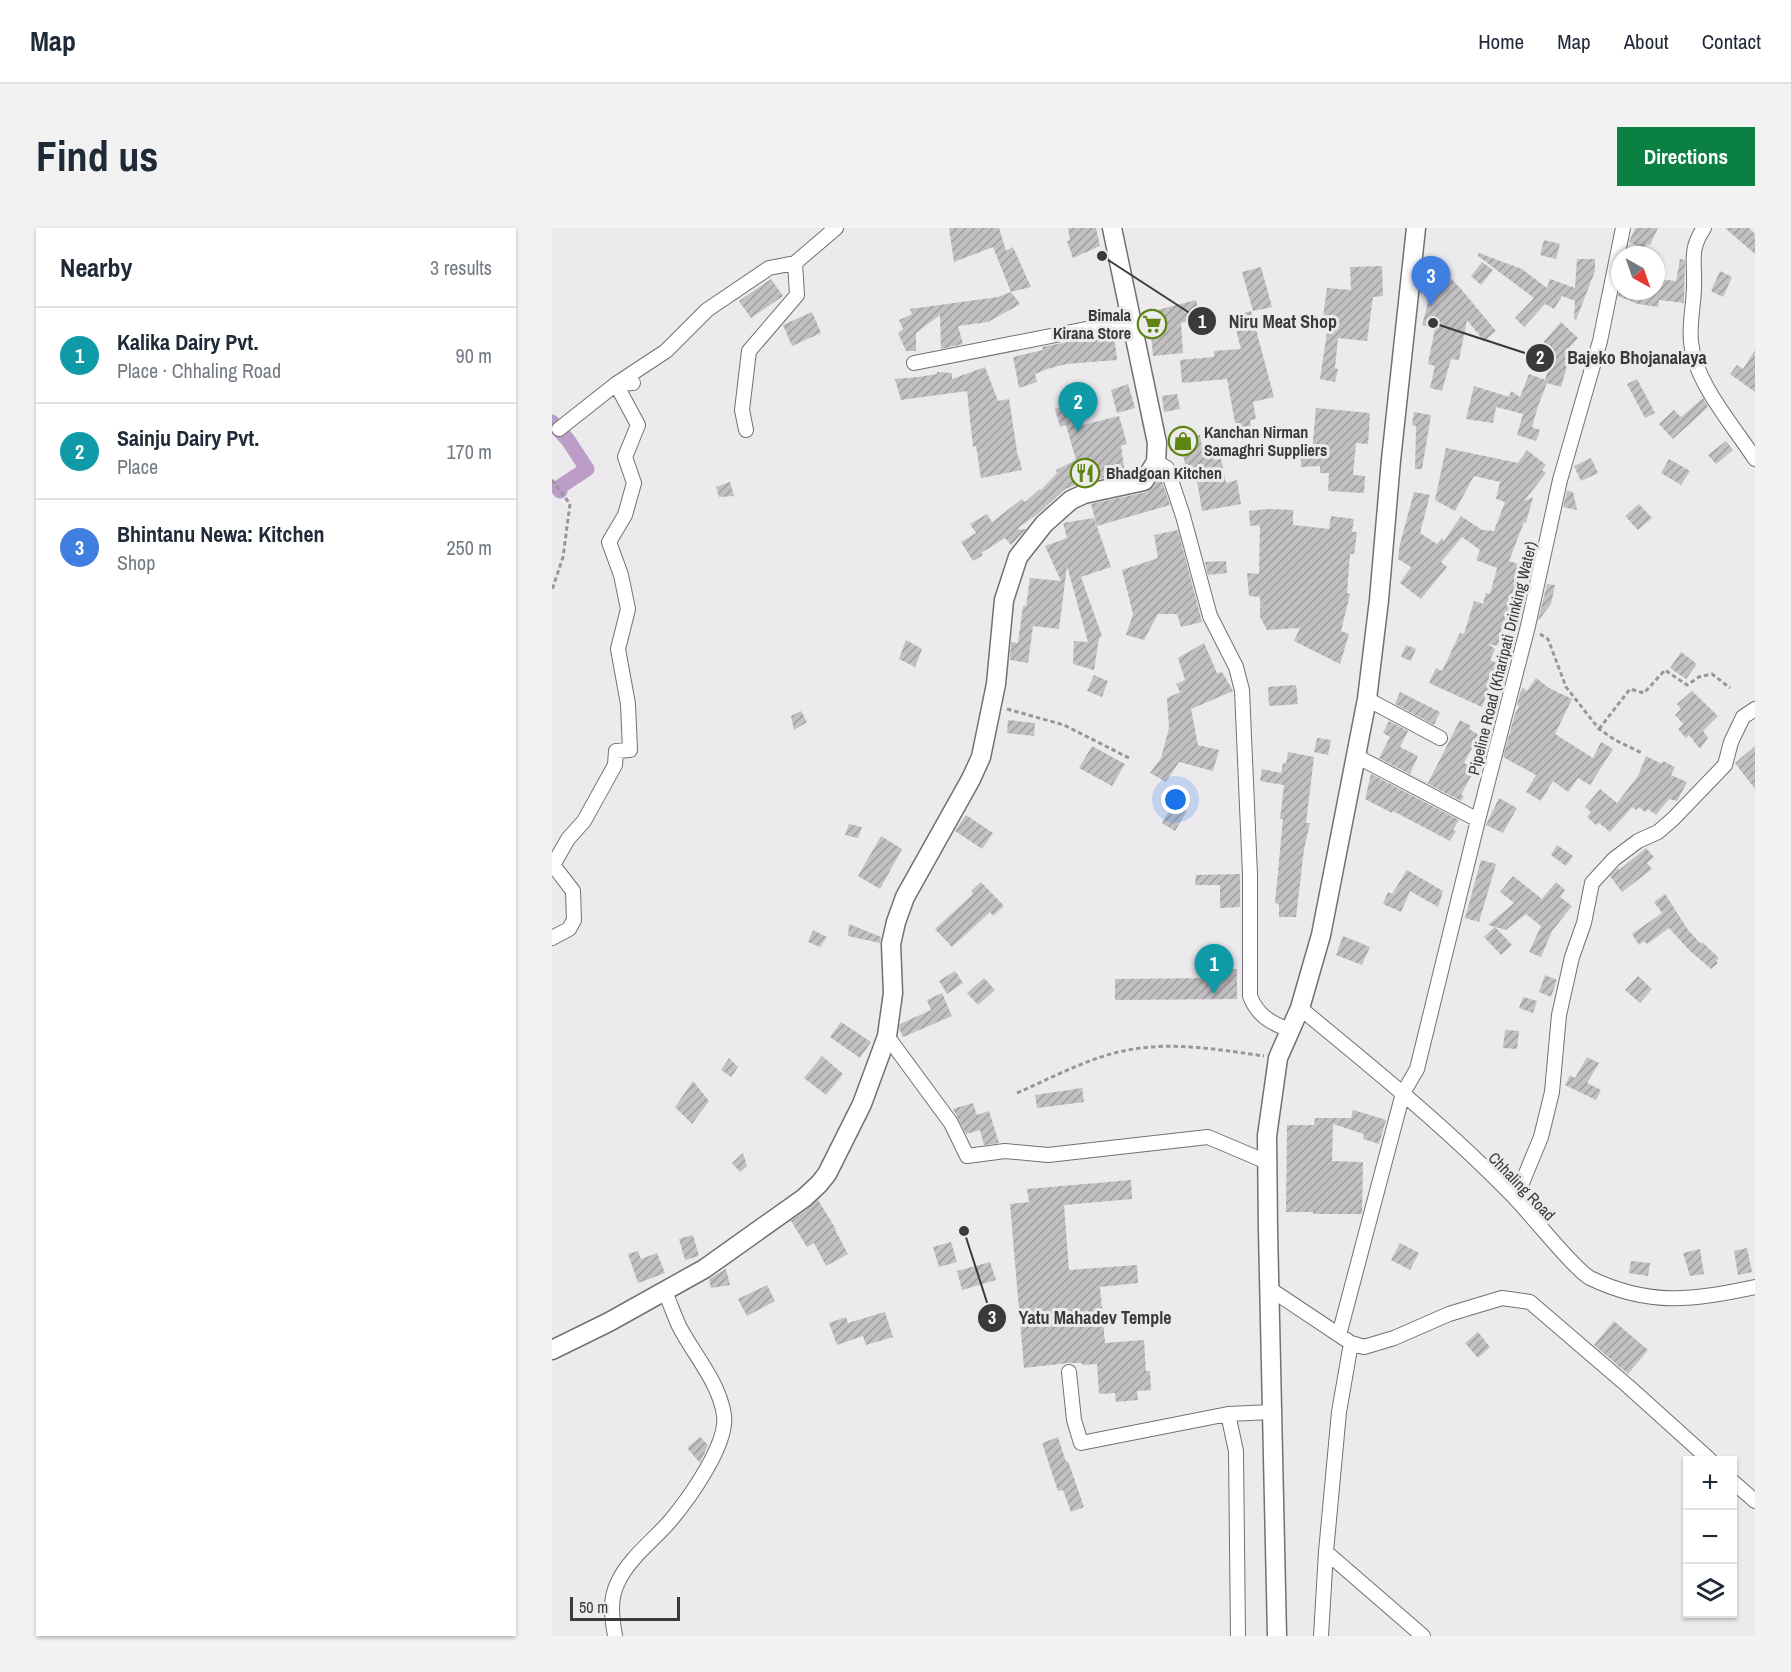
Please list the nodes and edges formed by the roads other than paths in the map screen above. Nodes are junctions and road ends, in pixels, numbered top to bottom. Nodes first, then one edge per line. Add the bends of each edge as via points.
1 (836, 228) edge
2 (1112, 228) edge
3 (1416, 228) edge
4 (1623, 228) edge
5 (1704, 228) edge
6 (795, 263) junction
7 (1132, 320) junction
8 (914, 363) dead end
9 (633, 383) dead end
10 (616, 384) junction
11 (559, 429) dead end
12 (746, 430) dead end
13 (1755, 459) edge
14 (1156, 462) junction
15 (1367, 699) junction
16 (1755, 709) edge
17 (1440, 738) dead end
18 (1356, 756) junction
19 (1478, 820) junction
20 (552, 938) edge
21 (1300, 1008) junction
22 (1291, 1031) junction
23 (887, 1036) junction
24 (1403, 1093) junction
25 (1267, 1162) junction
26 (1513, 1196) junction
27 (1755, 1287) edge
28 (1270, 1289) junction
29 (665, 1292) junction
30 (1339, 1335) junction
31 (1351, 1343) junction
32 (552, 1350) edge
33 (1069, 1371) dead end
34 (1272, 1412) junction
35 (1228, 1414) junction
36 (1705, 1456) edge
37 (1737, 1485) edge
38 (1755, 1501) edge
39 (1326, 1552) junction
40 (615, 1636) edge
41 (1238, 1636) edge
42 (1277, 1636) edge
43 (1321, 1636) edge
44 (1422, 1636) edge

1 - 6 street
2 - 7 main road
3 - 15 main road
4 - 19 street, Pipeline Road (Kharipati Drinking Water) via 1600,341 1560,480 1528,626
5 - 13 street via 1692,252 1694,357 1700,374
6 - 10 street via 769,268 707,310 666,351
6 - 12 street via 797,295 749,351 742,410
7 - 8 street
7 - 14 main road via 1156,443
9 - 10 street
10 - 11 street
10 - 20 street via 638,425 625,457 634,483 626,515 609,542 628,609 618,649 630,750 616,751 615,765 584,821 553,865 573,891 574,920 569,929
14 - 22 street via 1167,468 1210,616 1236,666 1242,690 1250,875 1250,996 1267,1020
14 - 23 main road via 1148,478 1139,483 1071,500 1044,524 1018,557 1004,600 996,684 981,757 905,897 896,922 891,944 893,993
15 - 17 street
15 - 18 main road
16 - 26 street via 1743,717 1725,765 1673,819 1614,859 1592,883 1559,1015 1549,1103 1522,1184
18 - 19 street
18 - 21 main road via 1321,935
19 - 24 street, Pipeline Road (Kharipati Drinking Water) via 1417,1069
21 - 22 main road
21 - 24 street, Chhaling Road
22 - 25 main road via 1278,1058
23 - 25 street via 951,1123 967,1156 1005,1151 1048,1155 1208,1137
23 - 29 main road via 862,1104 819,1184 704,1269
24 - 26 street, Chhaling Road
24 - 30 street, Pipeline Road (Kharipati Drinking Water)
25 - 28 main road
26 - 27 street, Chhaling Road via 1588,1277 1632,1294 1689,1299
28 - 30 street
28 - 34 main road
29 - 32 main road
29 - 40 street via 722,1404 724,1428 715,1453 686,1499 617,1584 611,1612
30 - 31 street
31 - 36 street via 1364,1347 1502,1298 1530,1302
31 - 39 street via 1339,1412
33 - 35 street via 1074,1420 1081,1443
34 - 35 street
34 - 42 main road
35 - 41 street via 1236,1451
37 - 38 street
39 - 43 street
39 - 44 street

